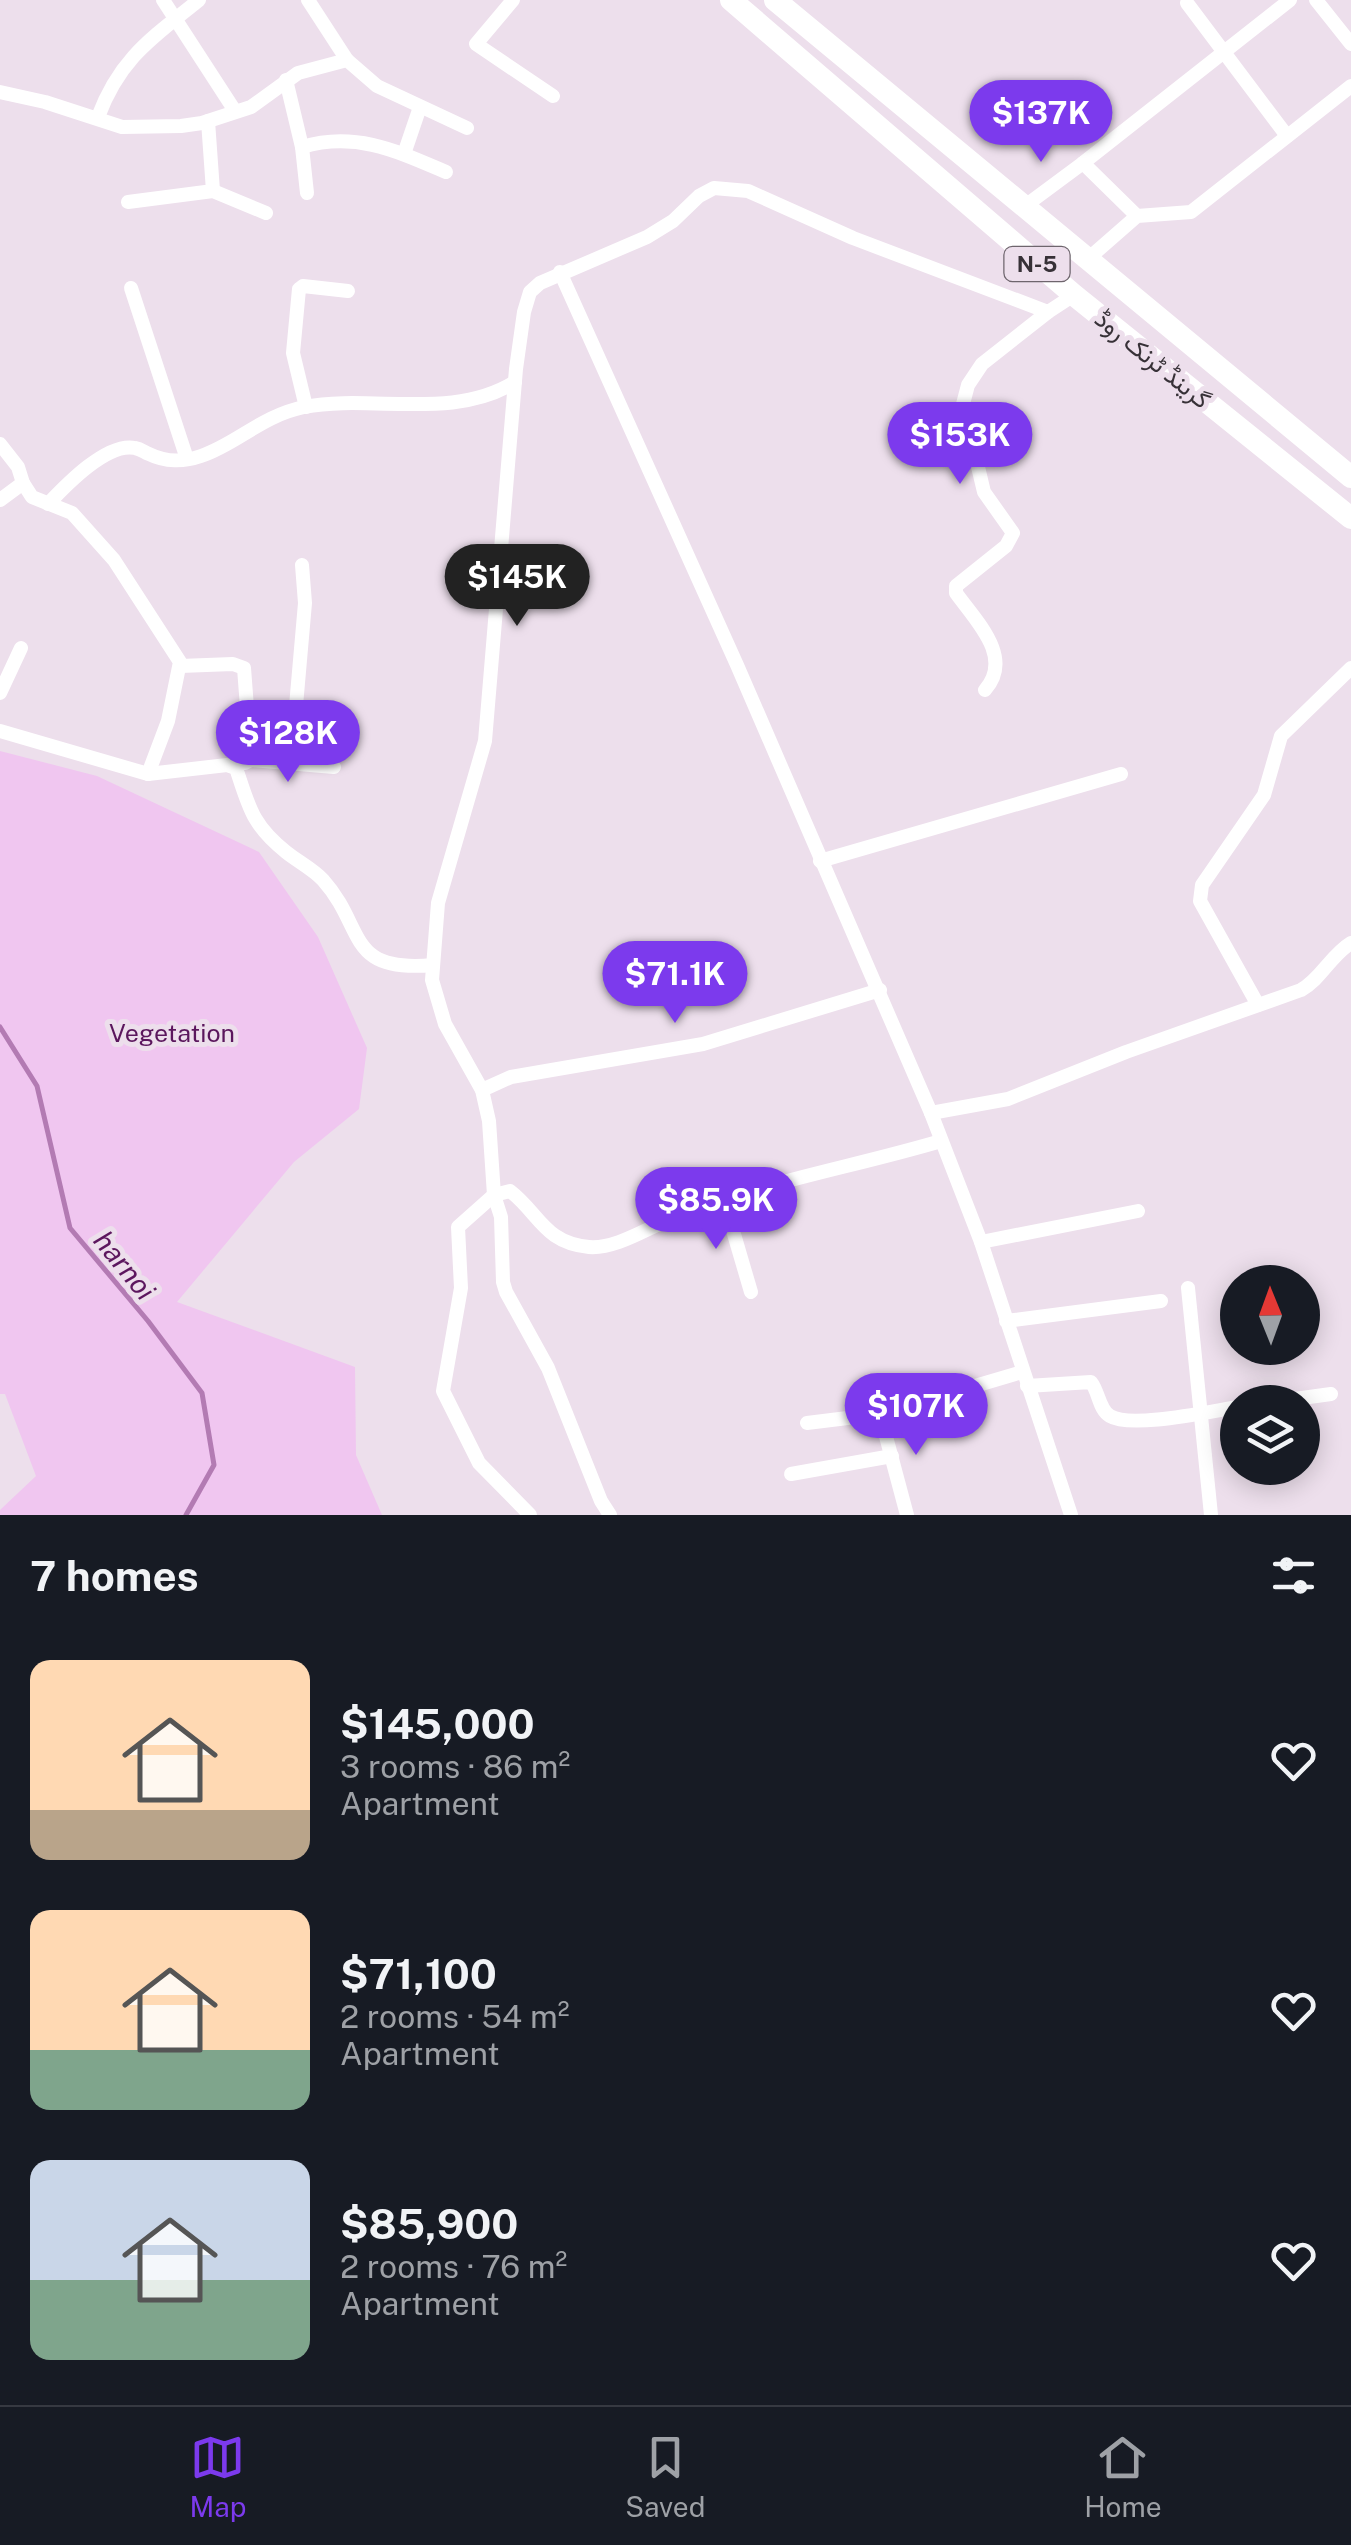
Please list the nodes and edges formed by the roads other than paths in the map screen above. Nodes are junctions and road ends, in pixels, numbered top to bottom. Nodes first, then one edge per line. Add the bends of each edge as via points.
1 (163, 0) edge
2 (199, 0) edge
3 (308, 0) edge
4 (513, 0) edge
5 (732, 0) edge
6 (775, 0) edge
7 (1290, 0) edge
8 (1316, 0) edge
9 (1187, 3) dead end
10 (175, 20) junction
11 (1351, 44) edge
12 (1222, 52) junction
13 (347, 60) junction
14 (286, 80) junction
15 (1351, 86) edge
16 (0, 92) edge
17 (552, 96) dead end
18 (420, 107) junction
19 (235, 111) junction
20 (98, 117) junction
21 (208, 121) junction
22 (467, 128) dead end
23 (1287, 136) junction
24 (302, 147) junction
25 (404, 154) junction
26 (1083, 163) junction
27 (446, 172) dead end
28 (213, 191) junction
29 (307, 194) dead end
30 (128, 202) dead end
31 (1025, 206) junction
32 (266, 213) dead end
33 (1137, 216) junction
34 (1090, 258) junction
35 (560, 272) junction
36 (131, 288) dead end
37 (348, 292) dead end
38 (1074, 295) junction
39 (1048, 312) junction
40 (514, 382) junction
41 (306, 407) junction
42 (0, 444) edge
43 (187, 459) junction
44 (1351, 477) edge
45 (22, 484) junction
46 (0, 500) edge
47 (48, 504) junction
48 (1351, 518) edge
49 (302, 565) dead end
50 (21, 648) dead end
51 (180, 666) junction
52 (1351, 668) edge
53 (985, 690) dead end
54 (0, 693) edge
55 (0, 732) edge
56 (251, 760) junction
57 (292, 764) junction
58 (334, 767) dead end
59 (236, 768) junction
60 (148, 774) junction
61 (1121, 774) dead end
62 (820, 862) junction
63 (1351, 943) edge
64 (433, 965) junction
65 (880, 990) junction
66 (1258, 1004) junction
67 (482, 1090) junction
68 (931, 1113) junction
69 (941, 1141) junction
70 (494, 1195) junction
71 (724, 1200) junction
72 (1138, 1211) dead end
73 (982, 1242) junction
74 (1188, 1288) dead end
75 (751, 1292) dead end
76 (1161, 1300) dead end
77 (1006, 1321) junction
78 (1025, 1379) junction
79 (1331, 1394) dead end
80 (1320, 1395) edge
81 (1220, 1410) edge
82 (1199, 1413) junction
83 (880, 1414) junction
84 (807, 1424) dead end
85 (892, 1456) junction
86 (791, 1474) dead end
87 (530, 1515) edge
88 (610, 1515) edge
89 (907, 1515) edge
90 (1071, 1515) edge
91 (1212, 1515) edge

1 - 10 street
2 - 10 street
3 - 13 street
4 - 17 street via 476,44
5 - 38 highway, گرینڈ ٹرنک روڈ / N-5
6 - 31 highway, گرینڈ ٹرنک روڈ / N-5
7 - 12 street
8 - 11 street
9 - 12 street
10 - 19 street
10 - 20 street via 132,56 110,85
12 - 23 street
12 - 26 street
13 - 14 street
13 - 18 street via 376,86
14 - 19 street
14 - 24 street
15 - 23 street
16 - 20 street
18 - 22 street
18 - 25 street
19 - 21 street
20 - 21 street via 146,128
21 - 28 street
23 - 33 street via 1191,212
24 - 25 street via 353,140
24 - 29 street
25 - 27 street
26 - 31 street
26 - 33 street
28 - 30 street
28 - 32 street
31 - 34 highway, گرینڈ ٹرنک روڈ / N-5
33 - 34 street
34 - 44 highway, گرینڈ ٹرنک روڈ / N-5
35 - 39 street via 647,237 714,188 731,188
35 - 40 street via 530,292
35 - 62 street
36 - 43 street
37 - 41 street via 300,289 293,353
38 - 39 street
38 - 48 highway, گرینڈ ٹرنک روڈ / N-5
39 - 53 street via 982,364 963,404 984,492 1013,533 956,586 993,646 994,676
40 - 41 street via 492,394 447,402
40 - 64 street via 485,741 438,904
41 - 43 street
42 - 45 street
43 - 47 street via 162,460 138,448 107,454
45 - 46 street
45 - 47 street
47 - 51 street via 72,514 114,560
49 - 57 street
50 - 54 street
51 - 56 street via 244,668
51 - 60 street
52 - 66 street via 1281,736 1264,795 1202,885 1200,900
55 - 60 street
56 - 57 street
56 - 59 street
57 - 58 street
59 - 60 street
59 - 64 street via 254,821 322,878 367,951 389,966
61 - 62 street
62 - 65 street
63 - 66 street via 1309,986
64 - 67 street via 445,1024
65 - 67 street via 703,1044 511,1077
65 - 68 street
66 - 68 street via 1008,1099
67 - 70 street
68 - 69 street
69 - 71 street
69 - 73 street
70 - 71 street via 510,1191 540,1225 593,1247
70 - 87 street via 458,1227 461,1288 443,1391 480,1463
70 - 88 street via 506,1292 548,1368
71 - 75 street
72 - 73 street
73 - 77 street
74 - 82 street
76 - 77 street
77 - 78 street
78 - 82 street via 1090,1382 1113,1418
78 - 83 street
78 - 90 street
79 - 80 street
81 - 82 street
82 - 91 street
83 - 84 street
83 - 85 street
85 - 86 street
85 - 89 street

